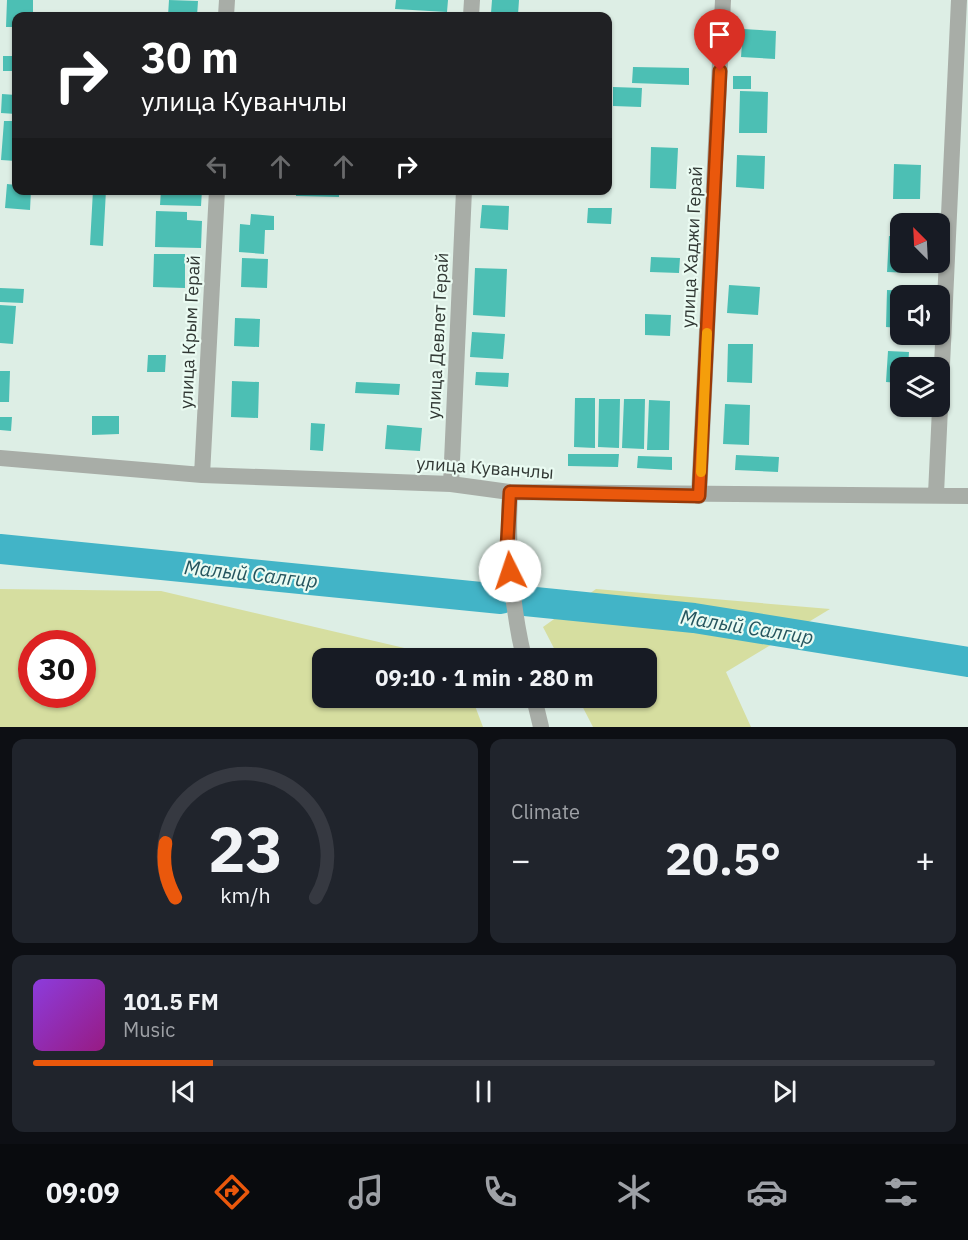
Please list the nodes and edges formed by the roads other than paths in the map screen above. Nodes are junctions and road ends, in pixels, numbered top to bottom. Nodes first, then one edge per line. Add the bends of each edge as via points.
1 (723, 0) edge
2 (960, 0) edge
3 (217, 195) edge
4 (464, 195) edge
5 (0, 458) edge
6 (202, 475) junction
7 (451, 484) junction
8 (510, 492) junction
9 (936, 494) junction
10 (699, 496) junction
11 (968, 496) edge
12 (522, 648) edge
13 (536, 708) edge
14 (541, 727) edge

1 - 10 street, улица Хаджи Герай
2 - 9 street
3 - 6 street, улица Крым Герай
4 - 7 street, улица Девлет Герай
5 - 6 street, улица Куванчлы
6 - 7 street, улица Куванчлы
7 - 8 street, улица Куванчлы
8 - 10 street, улица Куванчлы
8 - 12 street via 507,548
9 - 10 street, улица Куванчлы
9 - 11 street, улица Куванчлы
13 - 14 street

